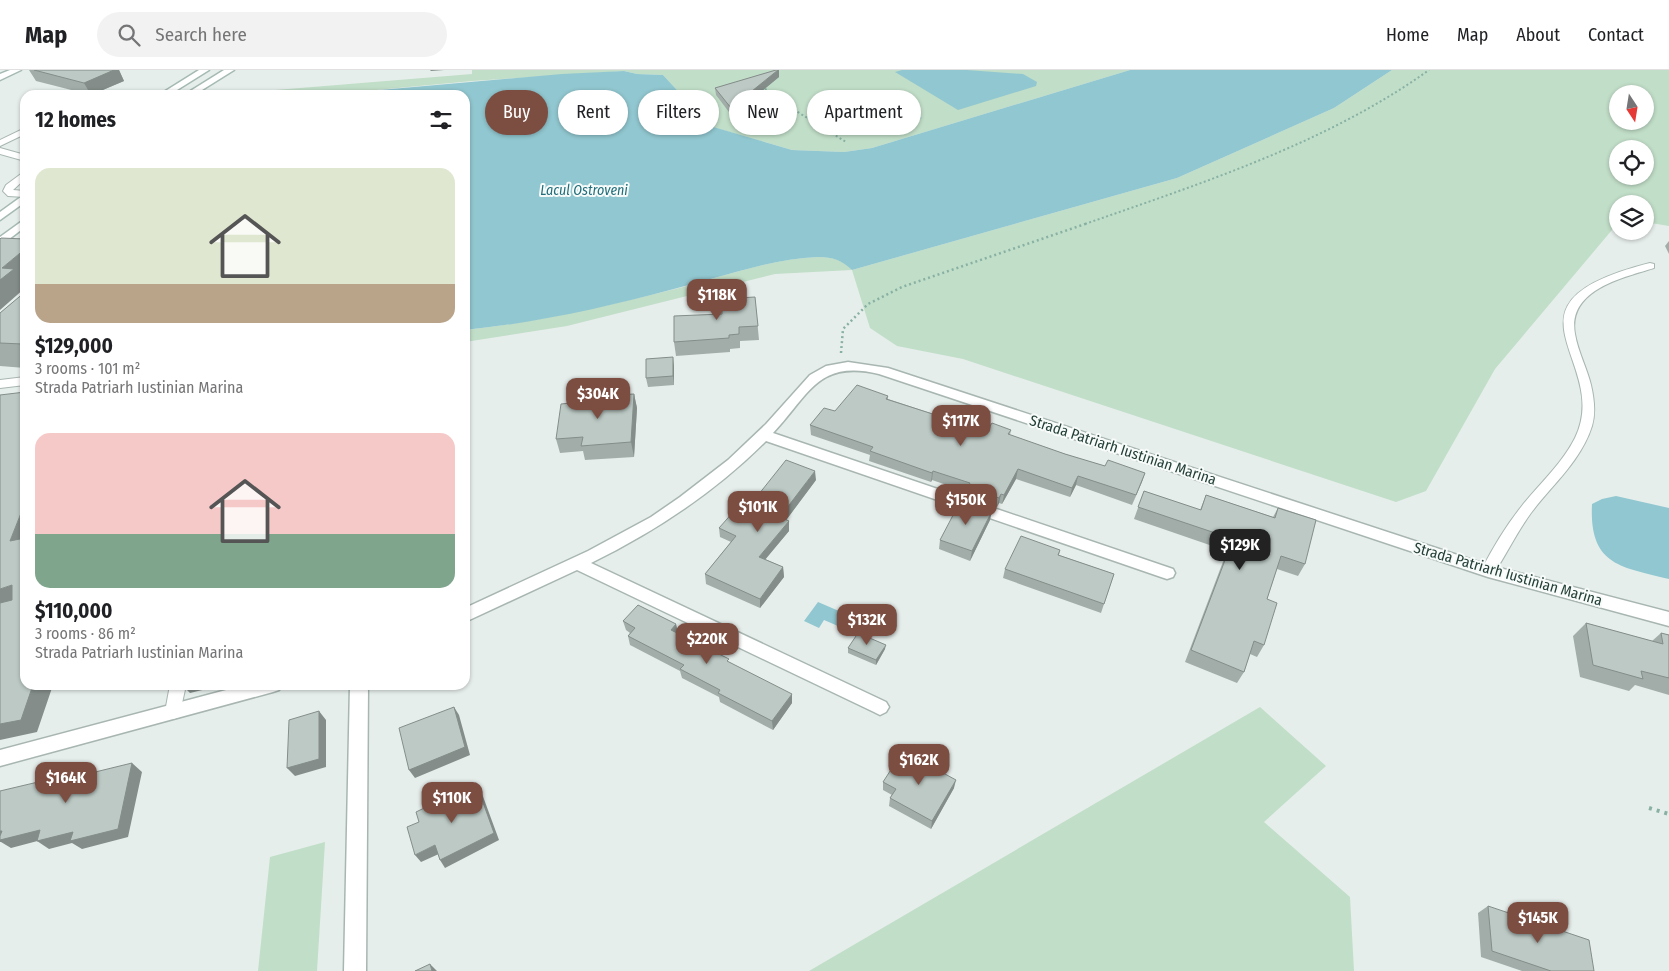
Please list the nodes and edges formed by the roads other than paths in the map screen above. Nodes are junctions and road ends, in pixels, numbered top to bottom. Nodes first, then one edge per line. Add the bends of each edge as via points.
1 (17, 70) edge
2 (205, 70) edge
3 (230, 70) edge
4 (0, 76) edge
5 (171, 90) edge
6 (196, 90) edge
7 (20, 133) edge
8 (0, 143) edge
9 (0, 151) edge
10 (20, 157) edge
11 (20, 178) edge
12 (20, 195) edge
13 (20, 199) edge
14 (0, 217) edge
15 (20, 226) edge
16 (0, 242) edge
17 (1650, 266) dead end
18 (20, 382) edge
19 (0, 384) edge
20 (763, 435) junction
21 (576, 564) junction
22 (1488, 571) junction
23 (1167, 573) dead end
24 (470, 613) edge
25 (1669, 619) edge
26 (177, 690) edge
27 (247, 690) edge
28 (360, 690) edge
29 (880, 707) dead end
30 (173, 712) junction
31 (0, 758) edge
32 (354, 971) edge

1 - 4 street
2 - 5 street
3 - 6 street
7 - 8 lane
9 - 10 lane
11 - 12 lane via 8,191
13 - 14 street
15 - 16 street
17 - 22 lane via 1597,286 1572,307 1568,322 1570,342 1586,386 1586,426 1576,447 1526,511
18 - 19 lane
20 - 21 street, Strada Patriarh Iustinian Marina via 714,480 677,507
20 - 22 street, Strada Patriarh Iustinian Marina via 815,378 841,366 861,366
20 - 23 street
21 - 24 street, Strada Patriarh Iustinian Marina
21 - 29 street
22 - 25 street, Strada Patriarh Iustinian Marina
26 - 30 lane
27 - 30 street
28 - 32 street
30 - 31 street

